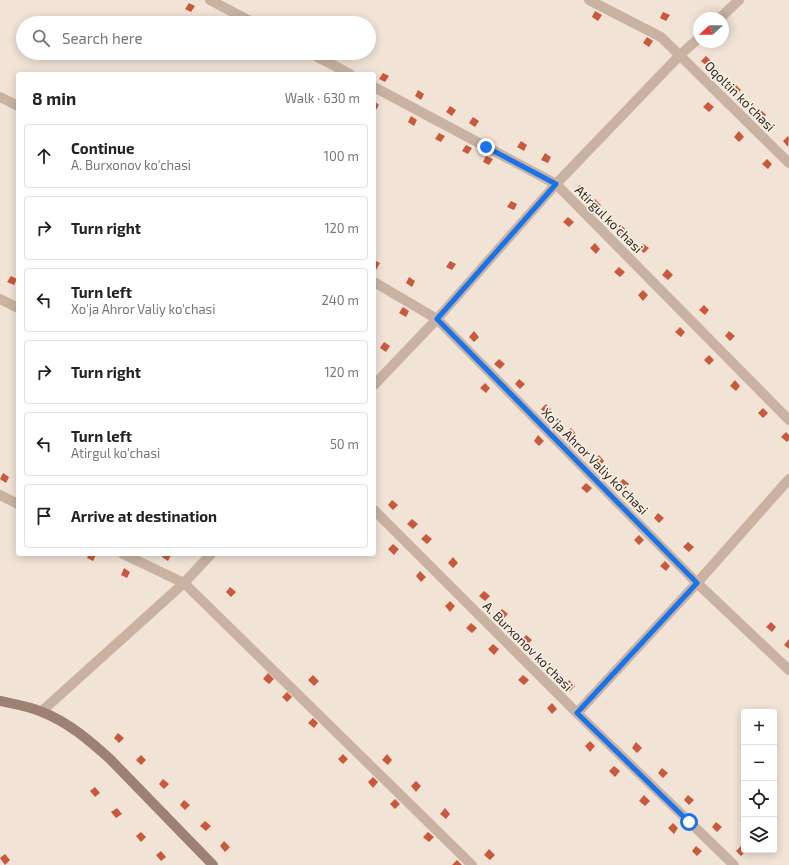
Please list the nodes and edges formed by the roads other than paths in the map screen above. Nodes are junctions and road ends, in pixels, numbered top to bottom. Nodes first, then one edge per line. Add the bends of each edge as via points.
1 (210, 0) edge
2 (589, 0) edge
3 (739, 0) edge
4 (726, 12) edge
5 (241, 16) edge
6 (693, 43) edge
7 (680, 55) junction
8 (323, 60) edge
9 (346, 72) edge
10 (376, 88) edge
11 (0, 97) edge
12 (16, 105) edge
13 (789, 163) edge
14 (556, 184) junction
15 (376, 283) edge
16 (0, 299) edge
17 (16, 307) edge
18 (437, 319) junction
19 (376, 383) edge
20 (789, 420) edge
21 (789, 479) edge
22 (0, 495) edge
23 (16, 503) edge
24 (376, 512) edge
25 (127, 556) edge
26 (209, 556) edge
27 (184, 583) junction
28 (697, 583) junction
29 (789, 670) edge
30 (0, 702) edge
31 (42, 712) junction
32 (577, 713) junction
33 (214, 865) edge
34 (472, 865) edge
35 (734, 865) edge

1 - 5 street
2 - 7 street, Oqoltin ko'chasi via 661,37
3 - 4 street
6 - 7 street
7 - 13 street, Oqoltin ko'chasi
7 - 14 street
8 - 9 street
10 - 14 street, Atirgul ko'chasi
11 - 12 street
14 - 18 street
14 - 20 street, Atirgul ko'chasi
15 - 18 street, Xo'ja Ahror Valiy ko'chasi
16 - 17 street
18 - 19 street
18 - 28 street, Xo'ja Ahror Valiy ko'chasi
21 - 28 street
22 - 23 street
24 - 32 street, A. Burxonov ko'chasi
25 - 27 street
26 - 27 street
27 - 31 street
27 - 34 street
28 - 29 street, Xo'ja Ahror Valiy ko'chasi
28 - 32 street
30 - 31 main road via 22,705
31 - 33 main road via 77,731 94,744
32 - 35 street, A. Burxonov ko'chasi

